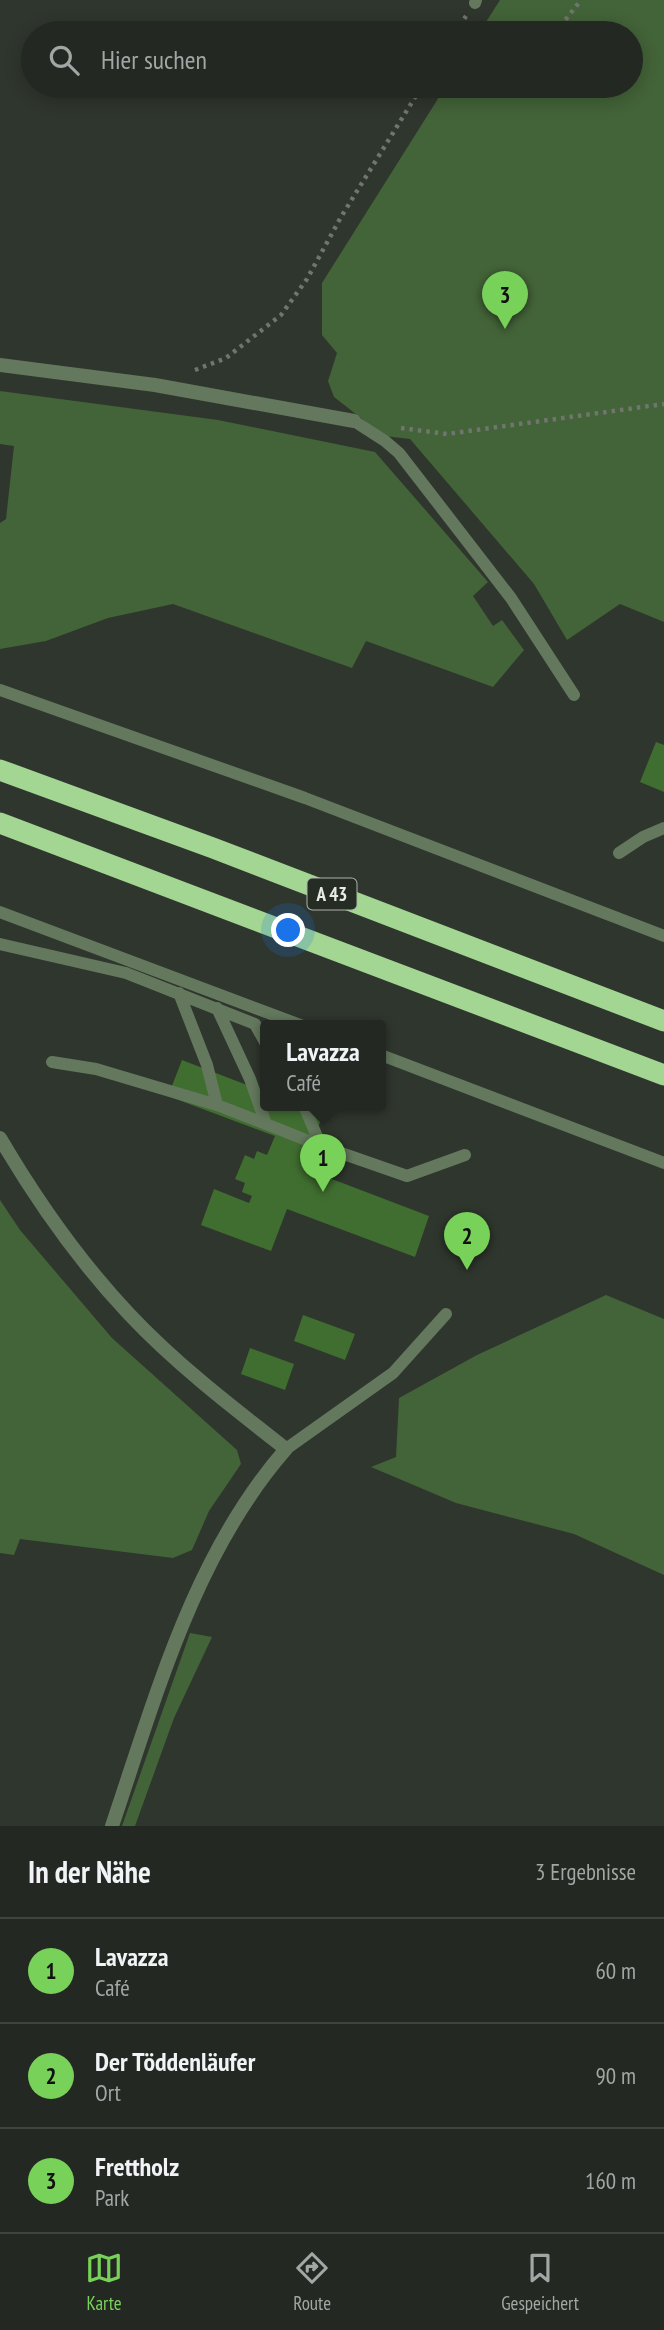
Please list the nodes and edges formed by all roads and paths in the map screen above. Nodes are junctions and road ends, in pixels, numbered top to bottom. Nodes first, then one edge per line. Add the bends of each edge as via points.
1 (581, 0) edge
2 (564, 21) edge
3 (415, 98) edge
4 (0, 365) edge
5 (155, 386) junction
6 (664, 404) edge
7 (354, 421) joint
8 (394, 426) dead end
9 (0, 690) edge
10 (575, 695) dead end
11 (0, 770) edge
12 (0, 823) edge
13 (664, 828) edge
14 (619, 853) dead end
15 (0, 912) edge
16 (664, 936) edge
17 (0, 944) edge
18 (179, 993) junction
19 (217, 1008) junction
20 (287, 1020) edge
21 (664, 1021) edge
22 (260, 1033) edge
23 (386, 1057) edge
24 (52, 1062) dead end
25 (664, 1075) edge
26 (217, 1105) junction
27 (260, 1107) edge
28 (261, 1111) edge
29 (306, 1111) edge
30 (266, 1124) junction
31 (0, 1138) edge
32 (321, 1146) junction
33 (466, 1155) dead end
34 (664, 1163) edge
35 (446, 1314) dead end
36 (286, 1449) junction
37 (112, 1826) edge

1 - 2 path
3 - 5 path via 281,315 226,358
4 - 5 street
5 - 7 street
6 - 8 path via 447,434
7 - 10 lane via 399,453 511,598
9 - 16 lane via 305,798
11 - 21 highway, A 43
12 - 25 highway, A 43
13 - 14 lane
15 - 20 lane
17 - 18 lane via 126,973
18 - 19 lane
18 - 26 lane
19 - 22 lane via 255,1024
19 - 27 lane
23 - 34 lane
24 - 26 lane via 96,1069
26 - 30 lane
28 - 30 lane
29 - 32 lane
30 - 32 lane
31 - 36 street via 54,1223 130,1315
32 - 33 lane via 407,1176
35 - 36 lane via 393,1373
36 - 37 street via 207,1567

